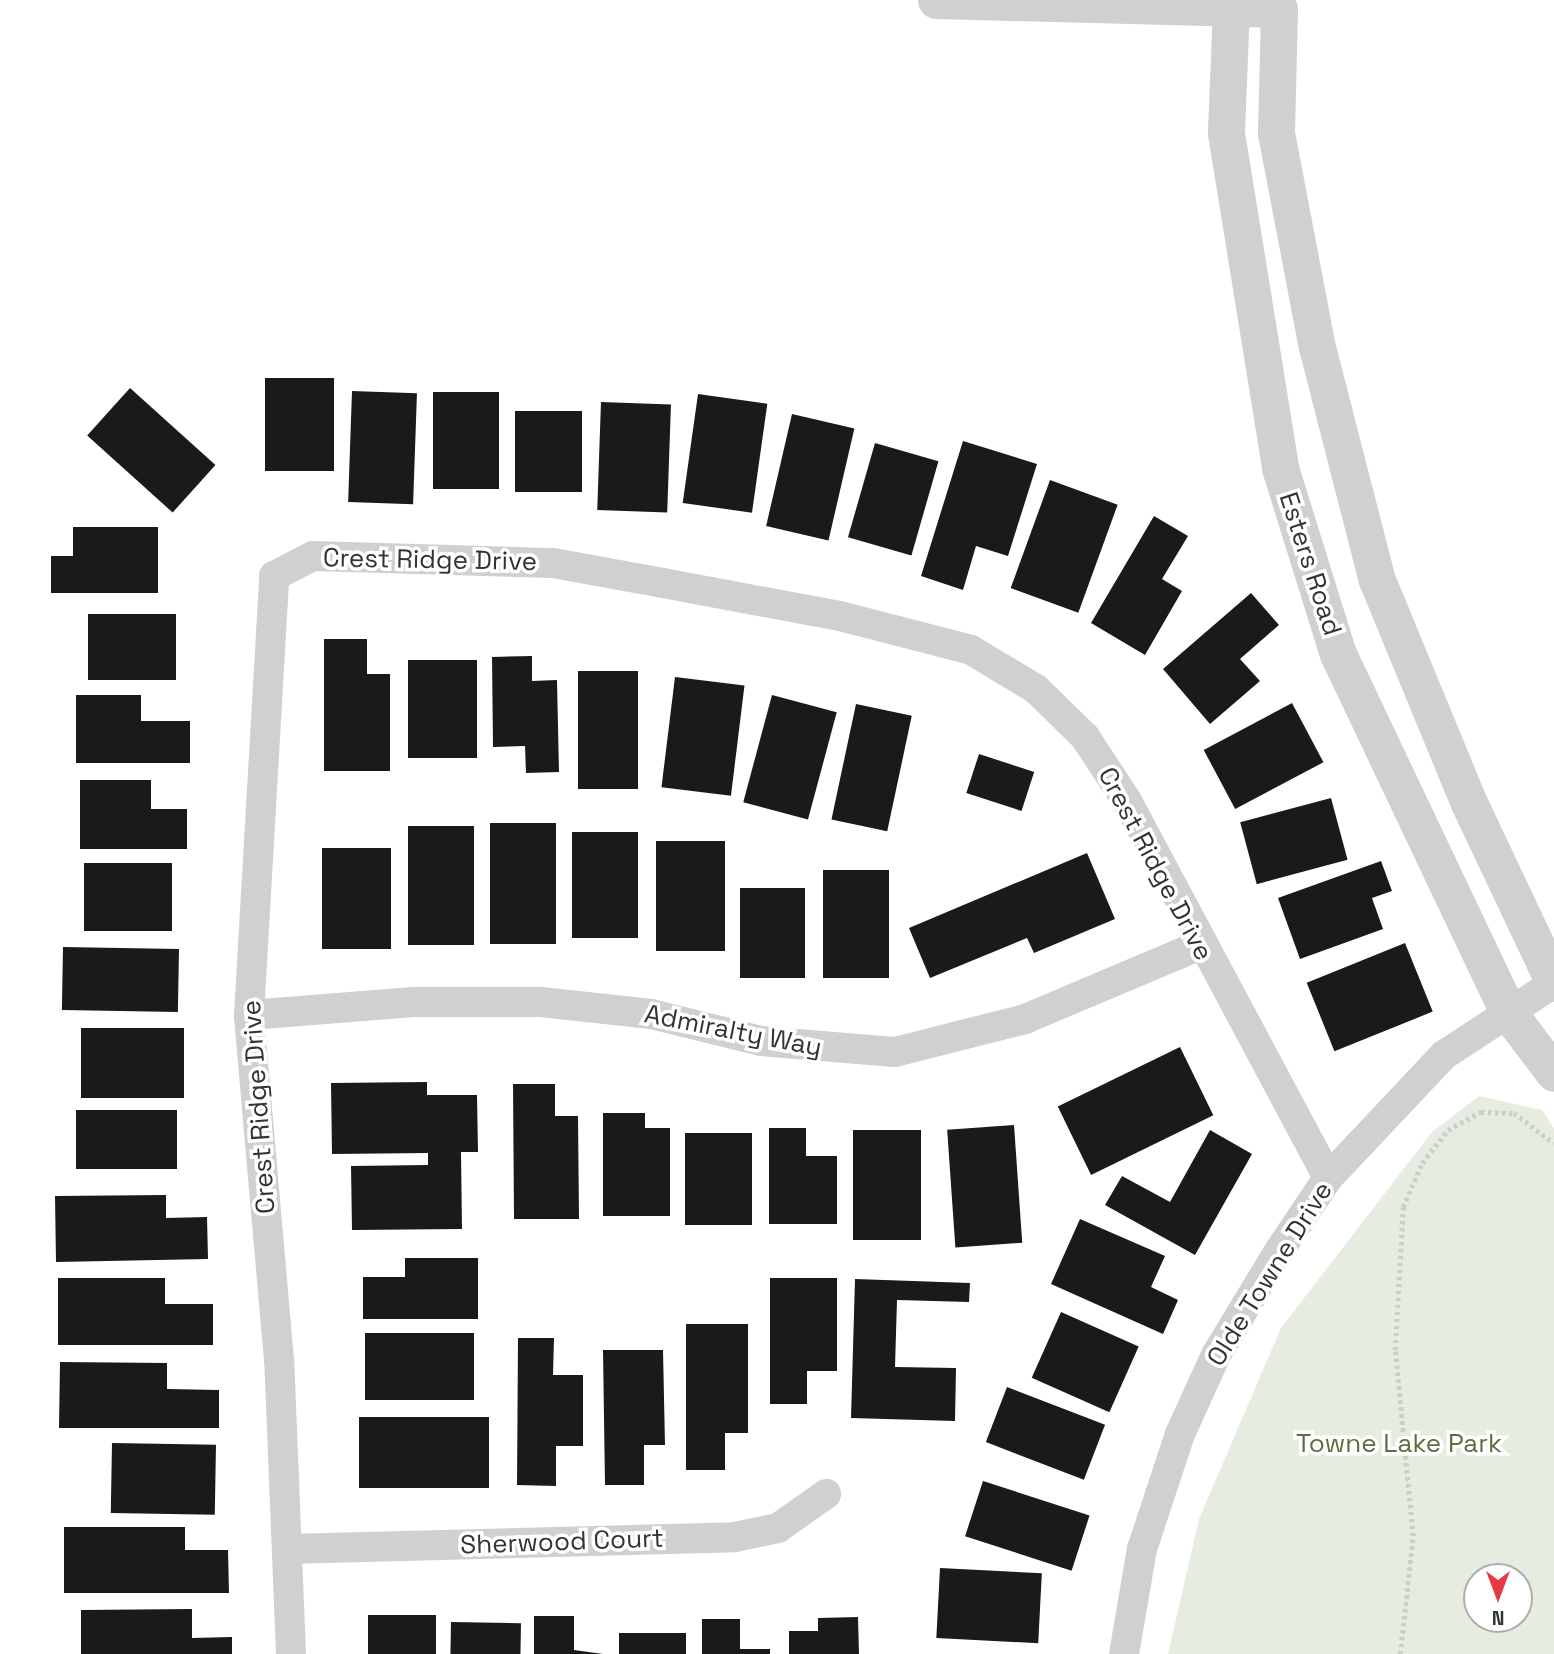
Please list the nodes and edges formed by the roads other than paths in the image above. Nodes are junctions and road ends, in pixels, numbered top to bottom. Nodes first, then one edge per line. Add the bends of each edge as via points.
1 (936, 0) edge
2 (1231, 6) junction
3 (1198, 946) junction
4 (1554, 983) edge
5 (1508, 1012) junction
6 (249, 1015) junction
7 (1554, 1073) edge
8 (1328, 1178) junction
9 (826, 1494) dead end
10 (287, 1549) junction
11 (291, 1654) edge
12 (1124, 1654) edge

1 - 2 street
2 - 4 street via 1279,9 1276,133 1317,347 1377,580 1469,803
2 - 5 street, Esters Road via 1226,133 1280,468 1338,654
3 - 6 street, Admiralty Way via 1026,1019 895,1052 761,1041 651,1014 541,1002 413,1002
3 - 6 street, Crest Ridge Drive via 1127,801 1085,737 1036,690 971,650 840,616 553,563 313,556 274,576
3 - 8 street, Crest Ridge Drive
4 - 5 street, Olde Towne Drive
5 - 7 street, Esters Road
5 - 8 street, Olde Towne Drive via 1444,1055
6 - 10 street, Crest Ridge Drive via 279,1360
8 - 12 street, Olde Towne Drive via 1216,1354 1180,1434 1142,1549
9 - 10 street, Sherwood Court via 778,1528 735,1537
10 - 11 street, Crest Ridge Drive

